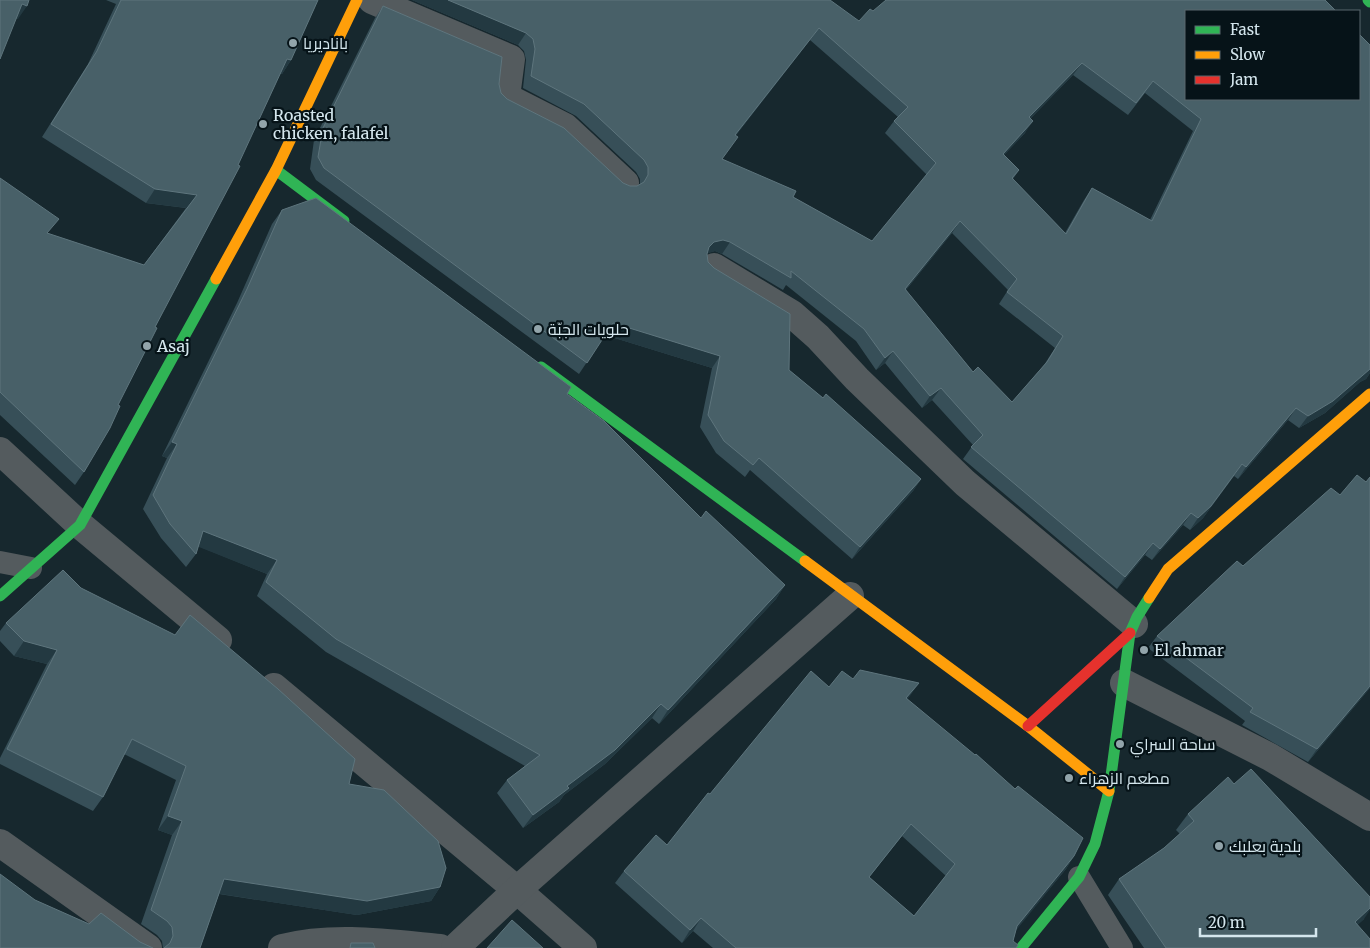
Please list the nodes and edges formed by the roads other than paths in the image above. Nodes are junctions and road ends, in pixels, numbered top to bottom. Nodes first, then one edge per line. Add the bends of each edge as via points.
1 (357, 0) edge
2 (372, 0) edge
3 (276, 170) junction
4 (625, 182) edge
5 (356, 229) edge
6 (714, 267) edge
7 (531, 360) edge
8 (1370, 394) edge
9 (0, 451) edge
10 (80, 525) junction
11 (0, 562) edge
12 (31, 568) junction
13 (0, 596) edge
14 (850, 596) junction
15 (1132, 628) junction
16 (233, 653) edge
17 (256, 672) edge
18 (1124, 683) junction
19 (1028, 726) junction
20 (1109, 791) junction
21 (1370, 817) edge
22 (0, 843) edge
23 (1080, 878) junction
24 (517, 890) junction
25 (148, 948) edge
26 (282, 948) edge
27 (440, 948) edge
28 (455, 948) edge
29 (584, 948) edge
30 (1021, 948) edge
31 (1122, 948) edge

1 - 3 main road
2 - 4 street via 512,59 506,97 565,127
3 - 5 main road
3 - 10 main road
6 - 15 street via 792,314 818,336 965,483
7 - 14 main road
8 - 15 main road via 1168,570
9 - 10 street
10 - 12 main road
10 - 16 street
11 - 12 lane
12 - 13 main road
14 - 19 main road
14 - 24 street
15 - 18 main road
15 - 19 main road
17 - 24 street
18 - 20 main road
18 - 21 street via 1270,757
19 - 20 main road
20 - 23 main road via 1095,844
22 - 25 street
23 - 30 main road
23 - 31 lane
24 - 28 street
24 - 29 street
26 - 27 street via 342,940

